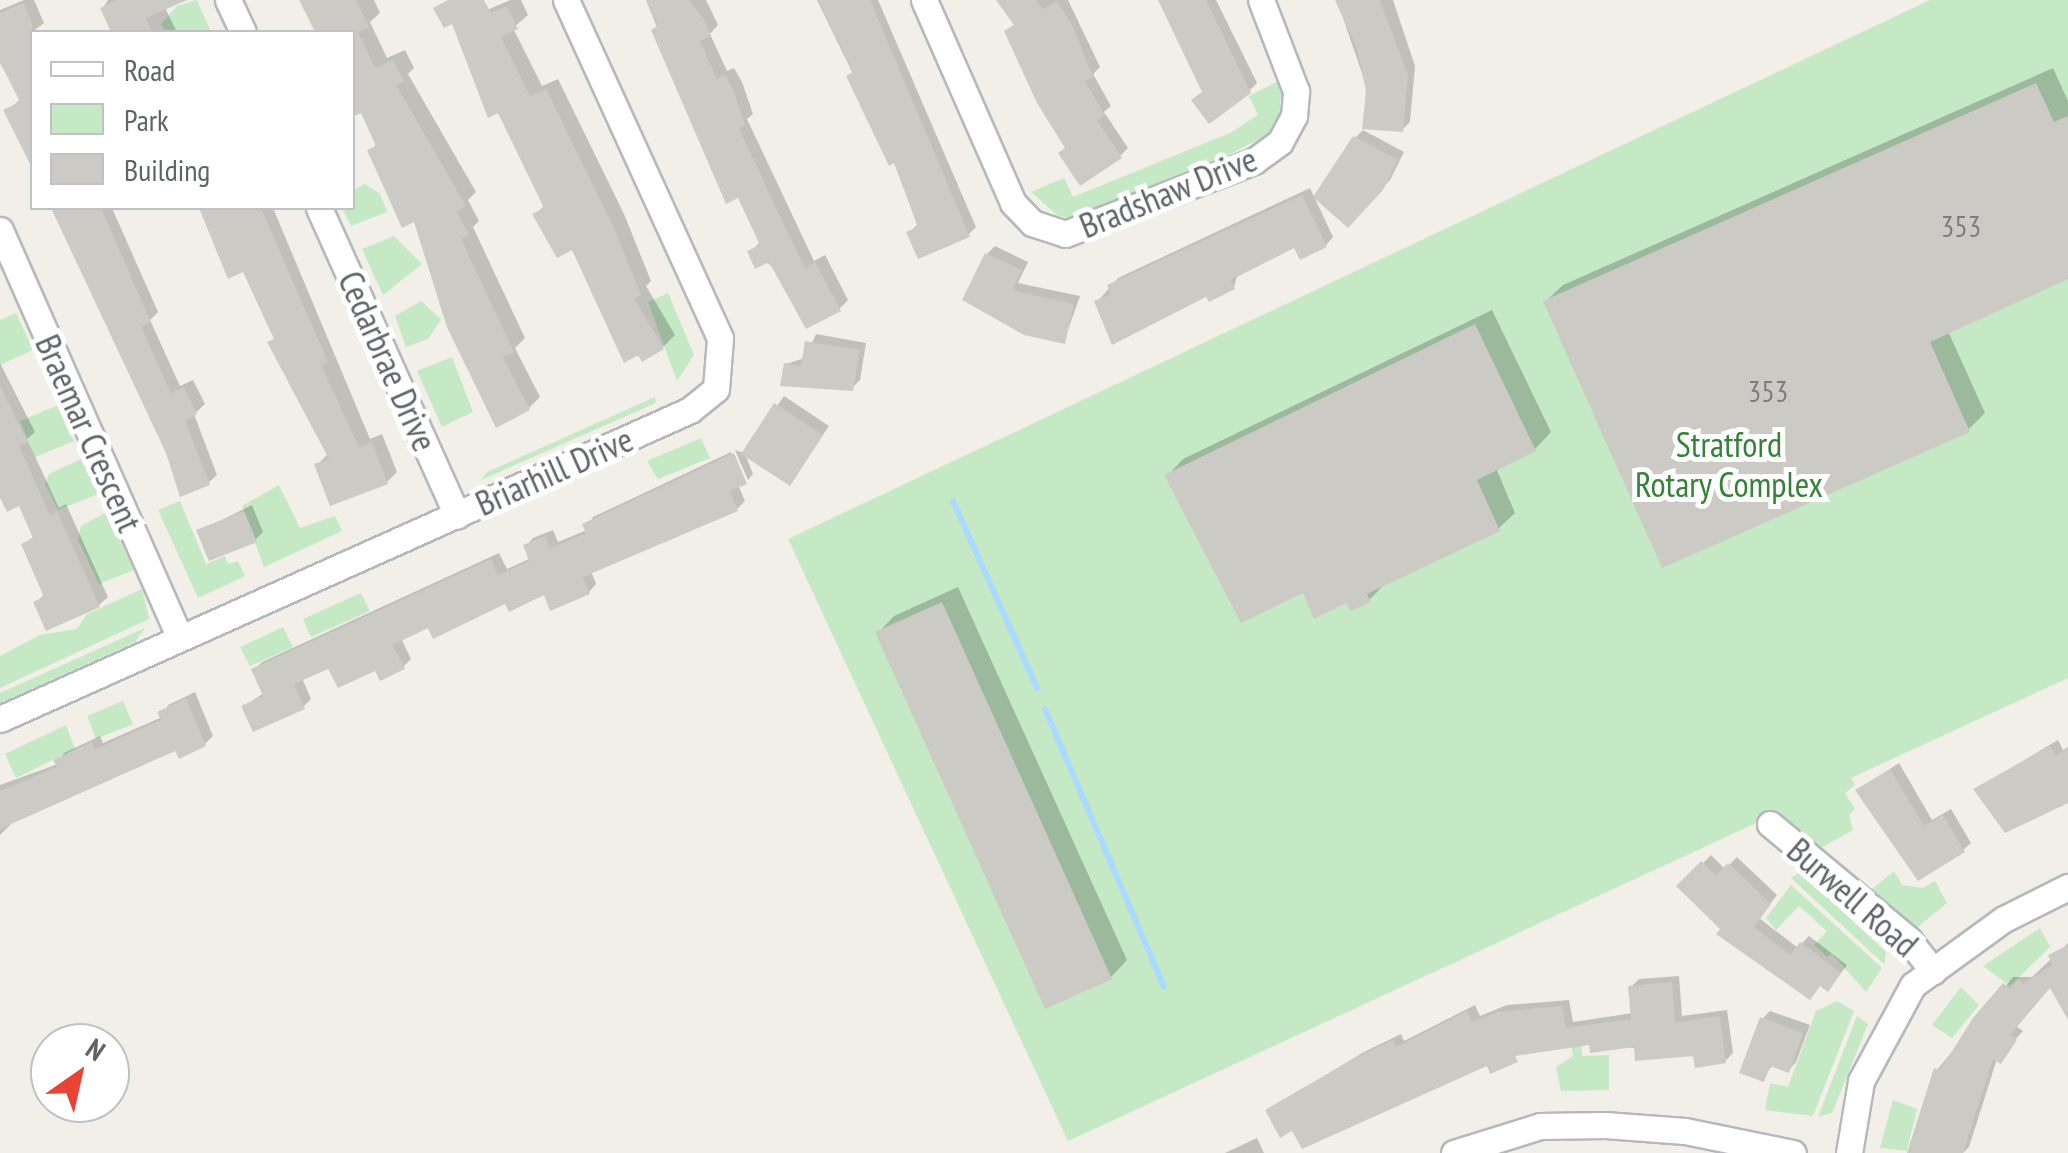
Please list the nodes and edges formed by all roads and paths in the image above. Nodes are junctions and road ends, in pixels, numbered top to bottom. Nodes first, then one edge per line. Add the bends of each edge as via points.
1 (228, 0) edge
2 (566, 0) edge
3 (924, 0) edge
4 (1261, 0) edge
5 (242, 30) edge
6 (319, 210) edge
7 (0, 230) edge
8 (457, 515) junction
9 (179, 636) junction
10 (0, 719) edge
11 (1770, 824) dead end
12 (2068, 887) edge
13 (1933, 971) junction
14 (1454, 1153) edge
15 (1793, 1153) edge
16 (1848, 1153) edge

1 - 5 street
2 - 8 street, Briarhill Drive via 720,338 720,375 716,389 690,410
3 - 4 street, Bradshaw Drive via 1014,203 1032,223 1065,234 1232,170 1280,142 1294,116 1296,90
6 - 8 street, Cedarbrae Drive
7 - 9 street, Braemar Crescent
8 - 9 street, Briarhill Drive
9 - 10 street, Briarhill Drive
11 - 13 street, Burwell Road via 1908,939
12 - 13 street via 2004,919
13 - 16 street via 1913,985 1880,1040 1861,1082
14 - 15 street via 1540,1126 1605,1125 1685,1131

